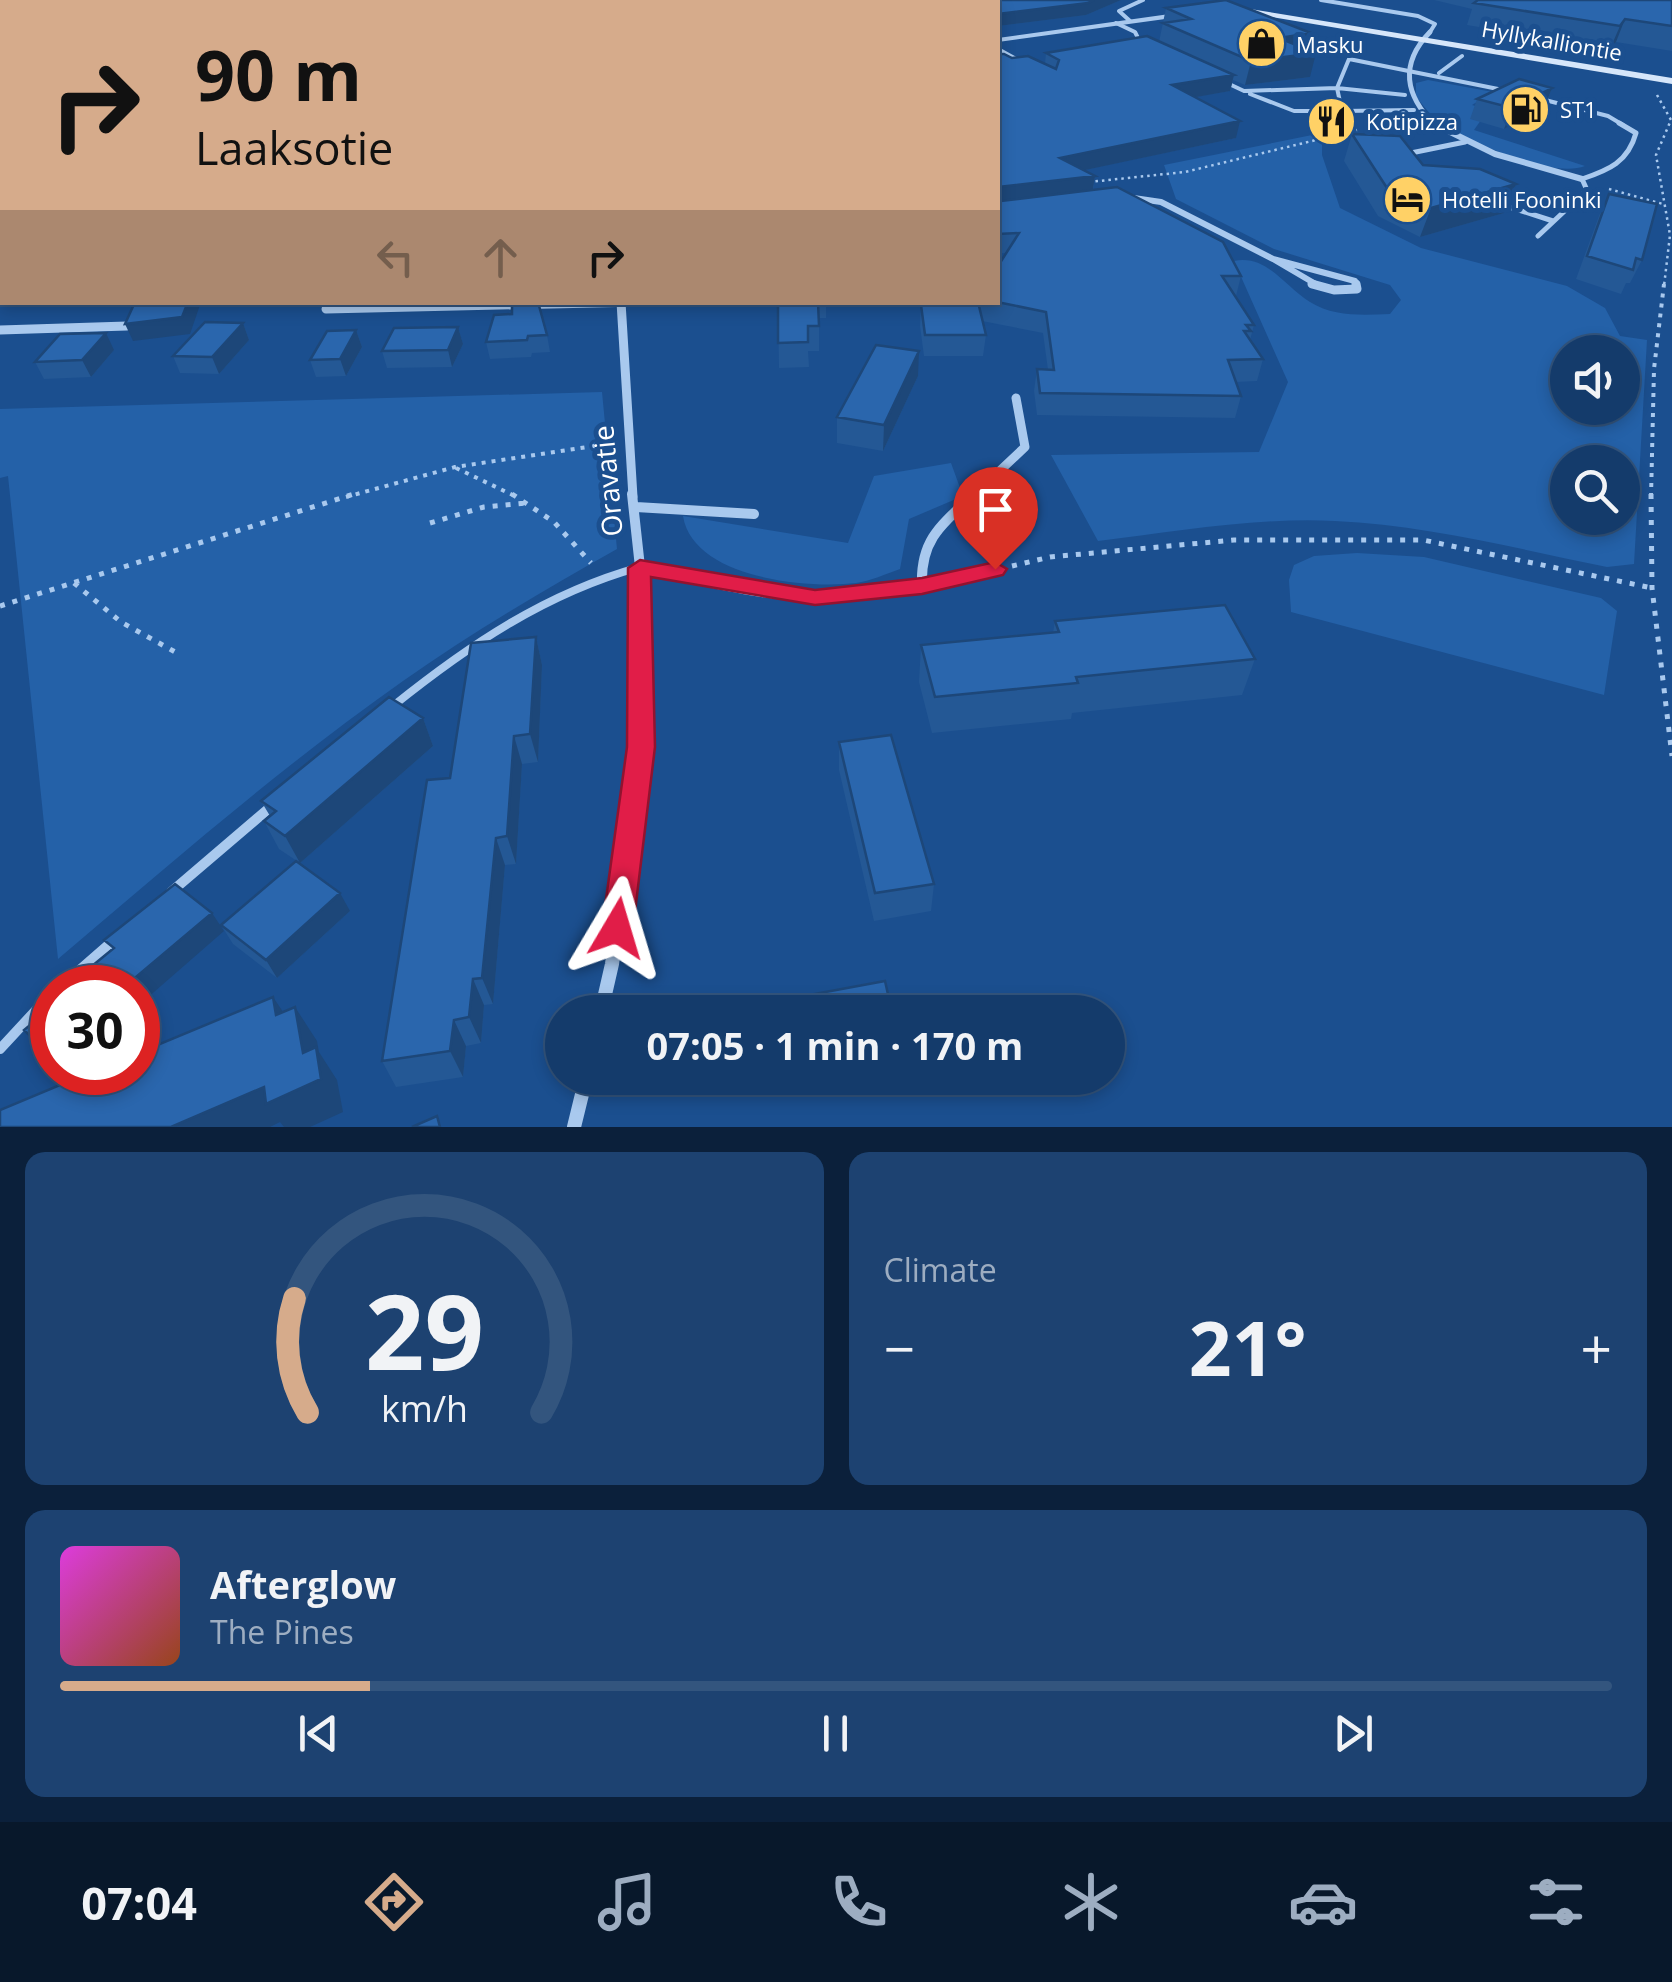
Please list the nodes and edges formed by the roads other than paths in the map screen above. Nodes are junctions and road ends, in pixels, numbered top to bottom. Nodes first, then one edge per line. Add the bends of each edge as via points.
1 (1143, 0) edge
2 (1321, 0) edge
3 (1264, 2) edge
4 (1343, 2) edge
5 (1285, 4) dead end
6 (1197, 10) edge
7 (1234, 10) edge
8 (1246, 10) junction
9 (1356, 19) junction
10 (1130, 22) junction
11 (1116, 24) junction
12 (1429, 31) junction
13 (1000, 40) edge
14 (1000, 50) edge
15 (1156, 51) edge
16 (1462, 56) dead end
17 (1025, 64) edge
18 (1406, 67) junction
19 (1672, 73) edge
20 (1439, 74) junction
21 (1672, 82) edge
22 (1226, 83) edge
23 (1338, 88) junction
24 (1244, 91) junction
25 (1405, 95) junction
26 (1342, 110) junction
27 (1414, 110) junction
28 (1465, 142) junction
29 (1411, 164) edge
30 (1582, 180) junction
31 (1120, 198) edge
32 (1494, 201) edge
33 (1554, 222) junction
34 (1538, 236) dead end
35 (1273, 258) junction
36 (573, 305) edge
37 (622, 305) edge
38 (326, 310) dead end
39 (128, 326) edge
40 (0, 330) edge
41 (1016, 398) dead end
42 (636, 507) junction
43 (754, 514) dead end
44 (640, 568) junction
45 (995, 569) road end
46 (922, 586) junction
47 (388, 710) edge
48 (287, 793) edge
49 (159, 902) edge
50 (130, 926) edge
51 (85, 965) edge
52 (605, 995) edge
53 (30, 1017) edge
54 (0, 1049) edge
55 (582, 1095) edge
56 (574, 1127) edge

1 - 10 lane via 1119,12
2 - 4 lane
3 - 8 main road
3 - 9 main road, Hyllykalliontie
4 - 12 lane via 1418,16
5 - 9 main road
6 - 10 street
7 - 8 main road
8 - 12 main road, Hyllykalliontie
9 - 12 main road, Hyllykalliontie
10 - 11 street
11 - 13 street
11 - 15 lane
12 - 18 street
12 - 19 main road, Hyllykalliontie
12 - 21 main road, Hyllykalliontie
14 - 17 lane
16 - 20 lane
18 - 20 lane
18 - 23 lane via 1349,59
18 - 25 street
20 - 30 lane via 1626,123 1636,134 1632,150 1617,167
22 - 24 lane
23 - 24 lane
23 - 25 lane
23 - 26 lane
24 - 26 lane via 1294,111
25 - 27 street
26 - 27 lane
27 - 28 street
28 - 29 lane via 1394,156
28 - 30 street
30 - 33 lane via 1588,190
31 - 35 street via 1161,202
32 - 33 lane
33 - 34 lane
35 - 35 street via 1318,288 1357,289 1355,281 1326,270
36 - 38 street
37 - 42 street, Oravatie
39 - 40 street
41 - 46 street via 1025,447 936,528 922,552
42 - 43 street
42 - 44 street, Oravatie
44 - 46 street via 815,598
44 - 47 lane via 558,595
44 - 52 street, Oravatie via 641,747
45 - 46 street
48 - 49 lane
50 - 51 lane
53 - 54 lane
55 - 56 street

